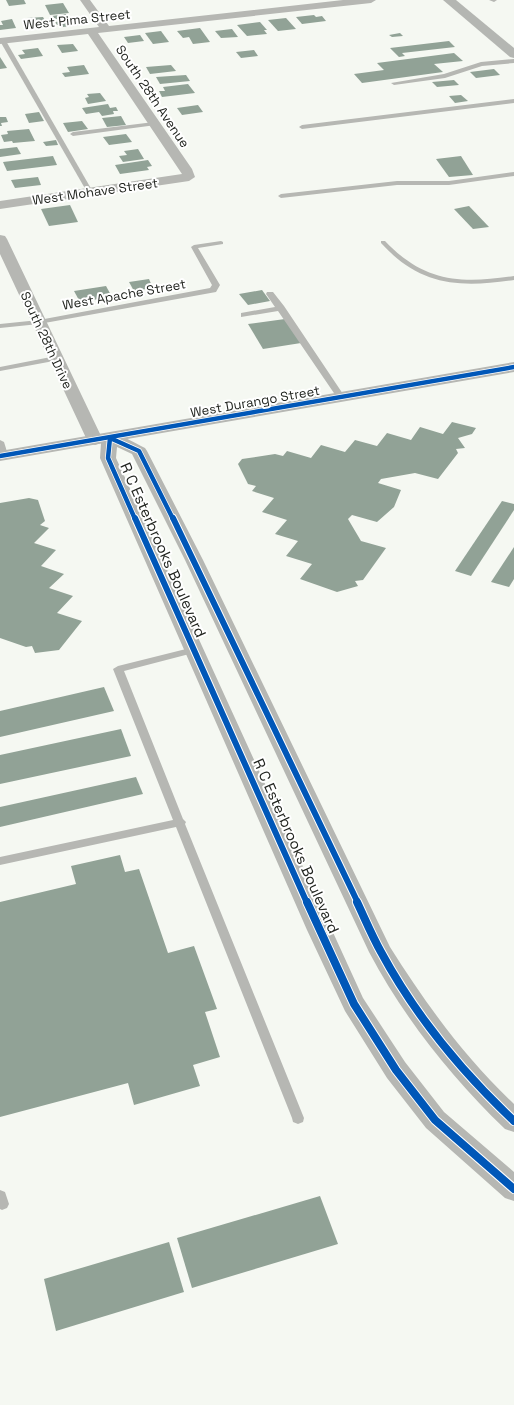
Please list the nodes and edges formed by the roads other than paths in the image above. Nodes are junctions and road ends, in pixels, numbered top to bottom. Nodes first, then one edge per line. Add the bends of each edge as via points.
1 (85, 0) edge
2 (372, 0) edge
3 (449, 0) edge
4 (106, 29) junction
5 (91, 31) junction
6 (1, 41) edge
7 (514, 54) edge
8 (514, 61) edge
9 (394, 83) dead end
10 (514, 101) edge
11 (154, 124) junction
12 (302, 127) dead end
13 (74, 134) dead end
14 (514, 174) edge
15 (189, 177) joint
16 (90, 192) junction
17 (281, 196) dead end
18 (0, 204) edge
19 (0, 239) edge
20 (383, 242) dead end
21 (221, 243) dead end
22 (514, 278) edge
23 (270, 294) dead end
24 (281, 308) junction
25 (244, 315) dead end
26 (39, 322) junction
27 (0, 326) edge
28 (56, 358) junction
29 (514, 367) edge
30 (0, 369) edge
31 (342, 397) junction
32 (103, 439) junction
33 (1, 451) edge
34 (194, 650) junction
35 (181, 822) junction
36 (0, 861) edge
37 (298, 1118) dead end
38 (514, 1121) edge
39 (514, 1189) edge

1 - 4 street, South 28th Avenue
2 - 4 street, West Pima Street
3 - 7 main road
4 - 5 street, West Pima Street
5 - 6 street, West Pima Street
5 - 11 street, South 28th Avenue
6 - 16 lane
8 - 9 lane via 481,64 445,76
10 - 12 lane
11 - 13 lane
11 - 15 street, South 28th Avenue
14 - 17 lane via 449,183 397,183
15 - 16 street, West Mohave Street
16 - 18 street, West Mohave Street
19 - 26 street, South 28th Drive
20 - 22 lane via 405,263 431,276 484,282
21 - 26 lane, West Apache Street via 194,247 216,286 213,290
23 - 24 lane
24 - 25 lane
24 - 31 lane
26 - 27 lane, West Apache Street
26 - 28 street, South 28th Drive
28 - 30 lane
28 - 32 street, South 28th Drive
29 - 31 street, West Durango Street
31 - 32 street, West Durango Street
32 - 33 street, West Durango Street
32 - 34 street, R C Esterbrooks Boulevard via 108,458
32 - 38 street, R C Esterbrooks Boulevard via 139,451 194,560 381,952 403,989 454,1060
34 - 35 lane via 118,669
34 - 39 street, R C Esterbrooks Boulevard via 354,1004 396,1070 435,1120
35 - 36 lane
35 - 37 lane

